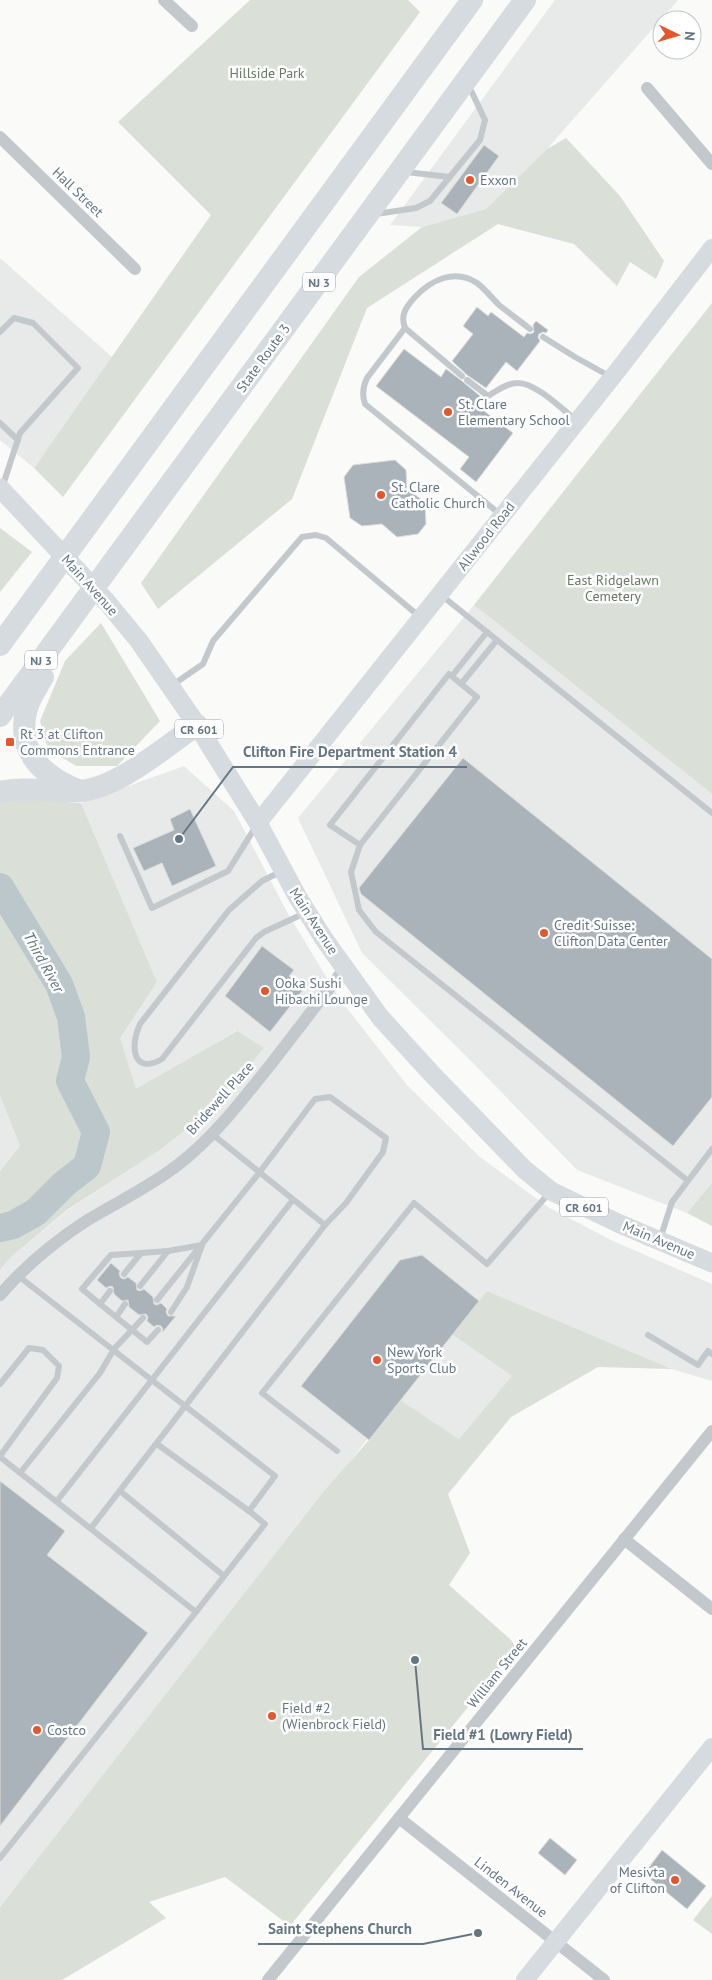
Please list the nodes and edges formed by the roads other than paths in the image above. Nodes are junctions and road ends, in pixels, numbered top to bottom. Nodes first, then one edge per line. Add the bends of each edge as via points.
1 (164, 0) edge
2 (472, 0) edge
3 (525, 0) edge
4 (192, 26) dead end
5 (466, 81) junction
6 (647, 88) dead end
7 (0, 137) edge
8 (712, 164) edge
9 (400, 172) junction
10 (450, 177) junction
11 (368, 215) junction
12 (712, 248) edge
13 (136, 269) dead end
14 (406, 328) junction
15 (530, 329) dead end
16 (0, 332) edge
17 (543, 337) dead end
18 (612, 378) junction
19 (578, 421) junction
20 (0, 423) edge
21 (18, 440) junction
22 (1, 489) edge
23 (502, 516) junction
24 (53, 573) junction
25 (440, 594) junction
26 (82, 604) junction
27 (421, 618) junction
28 (0, 626) edge
29 (487, 632) junction
30 (497, 640) junction
31 (0, 645) edge
32 (452, 676) junction
33 (461, 684) junction
34 (171, 686) junction
35 (0, 716) edge
36 (197, 725) junction
37 (80, 791) junction
38 (0, 792) edge
39 (712, 813) edge
40 (258, 823) junction
41 (120, 836) dead end
42 (360, 845) junction
43 (283, 870) junction
44 (307, 912) junction
45 (345, 968) junction
46 (212, 1134) junction
47 (712, 1150) edge
48 (259, 1173) junction
49 (687, 1180) junction
50 (551, 1191) junction
51 (292, 1200) junction
52 (325, 1225) junction
53 (659, 1240) junction
54 (202, 1245) junction
55 (168, 1251) junction
56 (141, 1254) junction
57 (712, 1263) edge
58 (124, 1274) dead end
59 (18, 1275) junction
60 (140, 1286) dead end
61 (110, 1291) dead end
62 (0, 1295) edge
63 (157, 1300) dead end
64 (100, 1304) junction
65 (126, 1304) dead end
66 (171, 1312) dead end
67 (116, 1316) junction
68 (143, 1318) dead end
69 (132, 1330) junction
70 (158, 1330) dead end
71 (648, 1335) dead end
72 (114, 1350) junction
73 (712, 1354) edge
74 (153, 1379) junction
75 (0, 1384) edge
76 (187, 1406) junction
77 (712, 1431) edge
78 (157, 1444) junction
79 (337, 1451) dead end
80 (0, 1457) edge
81 (20, 1473) junction
82 (120, 1491) junction
83 (57, 1501) junction
84 (249, 1511) junction
85 (91, 1528) junction
86 (624, 1539) junction
87 (224, 1576) junction
88 (712, 1609) edge
89 (196, 1612) junction
90 (712, 1747) edge
91 (399, 1818) junction
92 (0, 1858) edge
93 (556, 1941) junction
94 (268, 1980) edge
95 (525, 1980) edge
96 (604, 1980) edge

1 - 4 street
2 - 24 highway
3 - 5 highway, State Route 3 / NJ 3
5 - 9 highway, State Route 3 / NJ 3
5 - 10 lane via 485,120 480,140
6 - 8 street
7 - 13 street, Hall Street
9 - 10 lane
9 - 11 highway, State Route 3 / NJ 3
10 - 11 lane via 430,201 416,208
11 - 26 highway, State Route 3 / NJ 3
12 - 18 main road, Allwood Road
14 - 15 lane via 402,320 407,305 426,287 437,280 463,276
14 - 19 lane via 488,396 517,383 532,387
14 - 23 lane via 367,378 363,397 365,404
16 - 21 lane via 14,318 32,323 78,368 20,433
17 - 18 lane
18 - 19 main road, Allwood Road
19 - 23 main road, Allwood Road
20 - 21 lane
21 - 22 lane
22 - 34 main road, Main Avenue / CR 601 via 106,601
23 - 25 main road, Allwood Road
24 - 28 highway
24 - 31 highway
25 - 27 main road, Allwood Road
25 - 29 lane
26 - 35 highway, State Route 3 / NJ 3
26 - 37 highway via 28,705 23,725 26,745 36,763 50,776
27 - 34 lane via 326,538 316,535 302,537 213,641 203,664
27 - 40 main road, Allwood Road
29 - 30 lane
29 - 32 lane
30 - 33 lane
30 - 39 lane
32 - 33 lane
32 - 42 lane via 449,674 330,825
33 - 42 lane via 477,697
34 - 36 main road, Main Avenue / CR 601
36 - 37 highway via 117,780 100,788
36 - 40 main road, Main Avenue / CR 601
37 - 38 highway
40 - 41 lane via 228,870 152,908
40 - 43 main road, Main Avenue / CR 601
42 - 49 lane via 351,872 360,910 376,932
43 - 44 main road, Main Avenue / CR 601
43 - 44 lane via 262,881 229,910 140,1024 134,1041 141,1063 153,1065 162,1059 256,938
44 - 45 main road, Main Avenue / CR 601
45 - 46 street, Bridewell Place
45 - 50 main road, Main Avenue / CR 601 via 380,1017 431,1073 525,1170
46 - 48 lane
46 - 59 street, Bridewell Place via 147,1187 86,1222 47,1249
47 - 49 lane
48 - 51 lane
48 - 52 lane via 316,1099 330,1097 386,1138 383,1152 346,1204
48 - 54 lane
49 - 53 lane via 672,1202
50 - 53 main road, Main Avenue / CR 601
50 - 79 lane via 487,1264 414,1203 262,1393
51 - 52 lane
51 - 74 lane
52 - 76 lane
53 - 57 main road, Main Avenue / CR 601
54 - 55 lane
54 - 63 lane
54 - 66 lane via 187,1287
55 - 56 lane
55 - 60 lane
56 - 58 lane
56 - 64 lane via 111,1255 82,1289
59 - 62 street, Bridewell Place
59 - 72 lane
61 - 64 lane
64 - 67 lane
65 - 67 lane
67 - 69 lane
68 - 69 lane
69 - 70 lane via 147,1342
69 - 72 lane
71 - 73 lane via 698,1365 708,1351
72 - 74 lane
72 - 81 lane via 100,1373
74 - 76 lane
74 - 83 lane
75 - 80 lane via 29,1348 43,1350 59,1366 57,1378
76 - 78 lane
76 - 84 lane via 275,1476
77 - 86 street, William Street
78 - 82 lane
78 - 84 lane
80 - 81 lane
81 - 83 lane
82 - 85 lane
82 - 87 lane
83 - 85 lane
84 - 87 lane via 265,1524
85 - 89 lane
86 - 88 street
86 - 91 street, William Street
87 - 89 lane
89 - 92 lane
90 - 93 main road
91 - 93 street, Linden Avenue
91 - 94 street, William Street
93 - 95 main road
93 - 96 street, Linden Avenue

